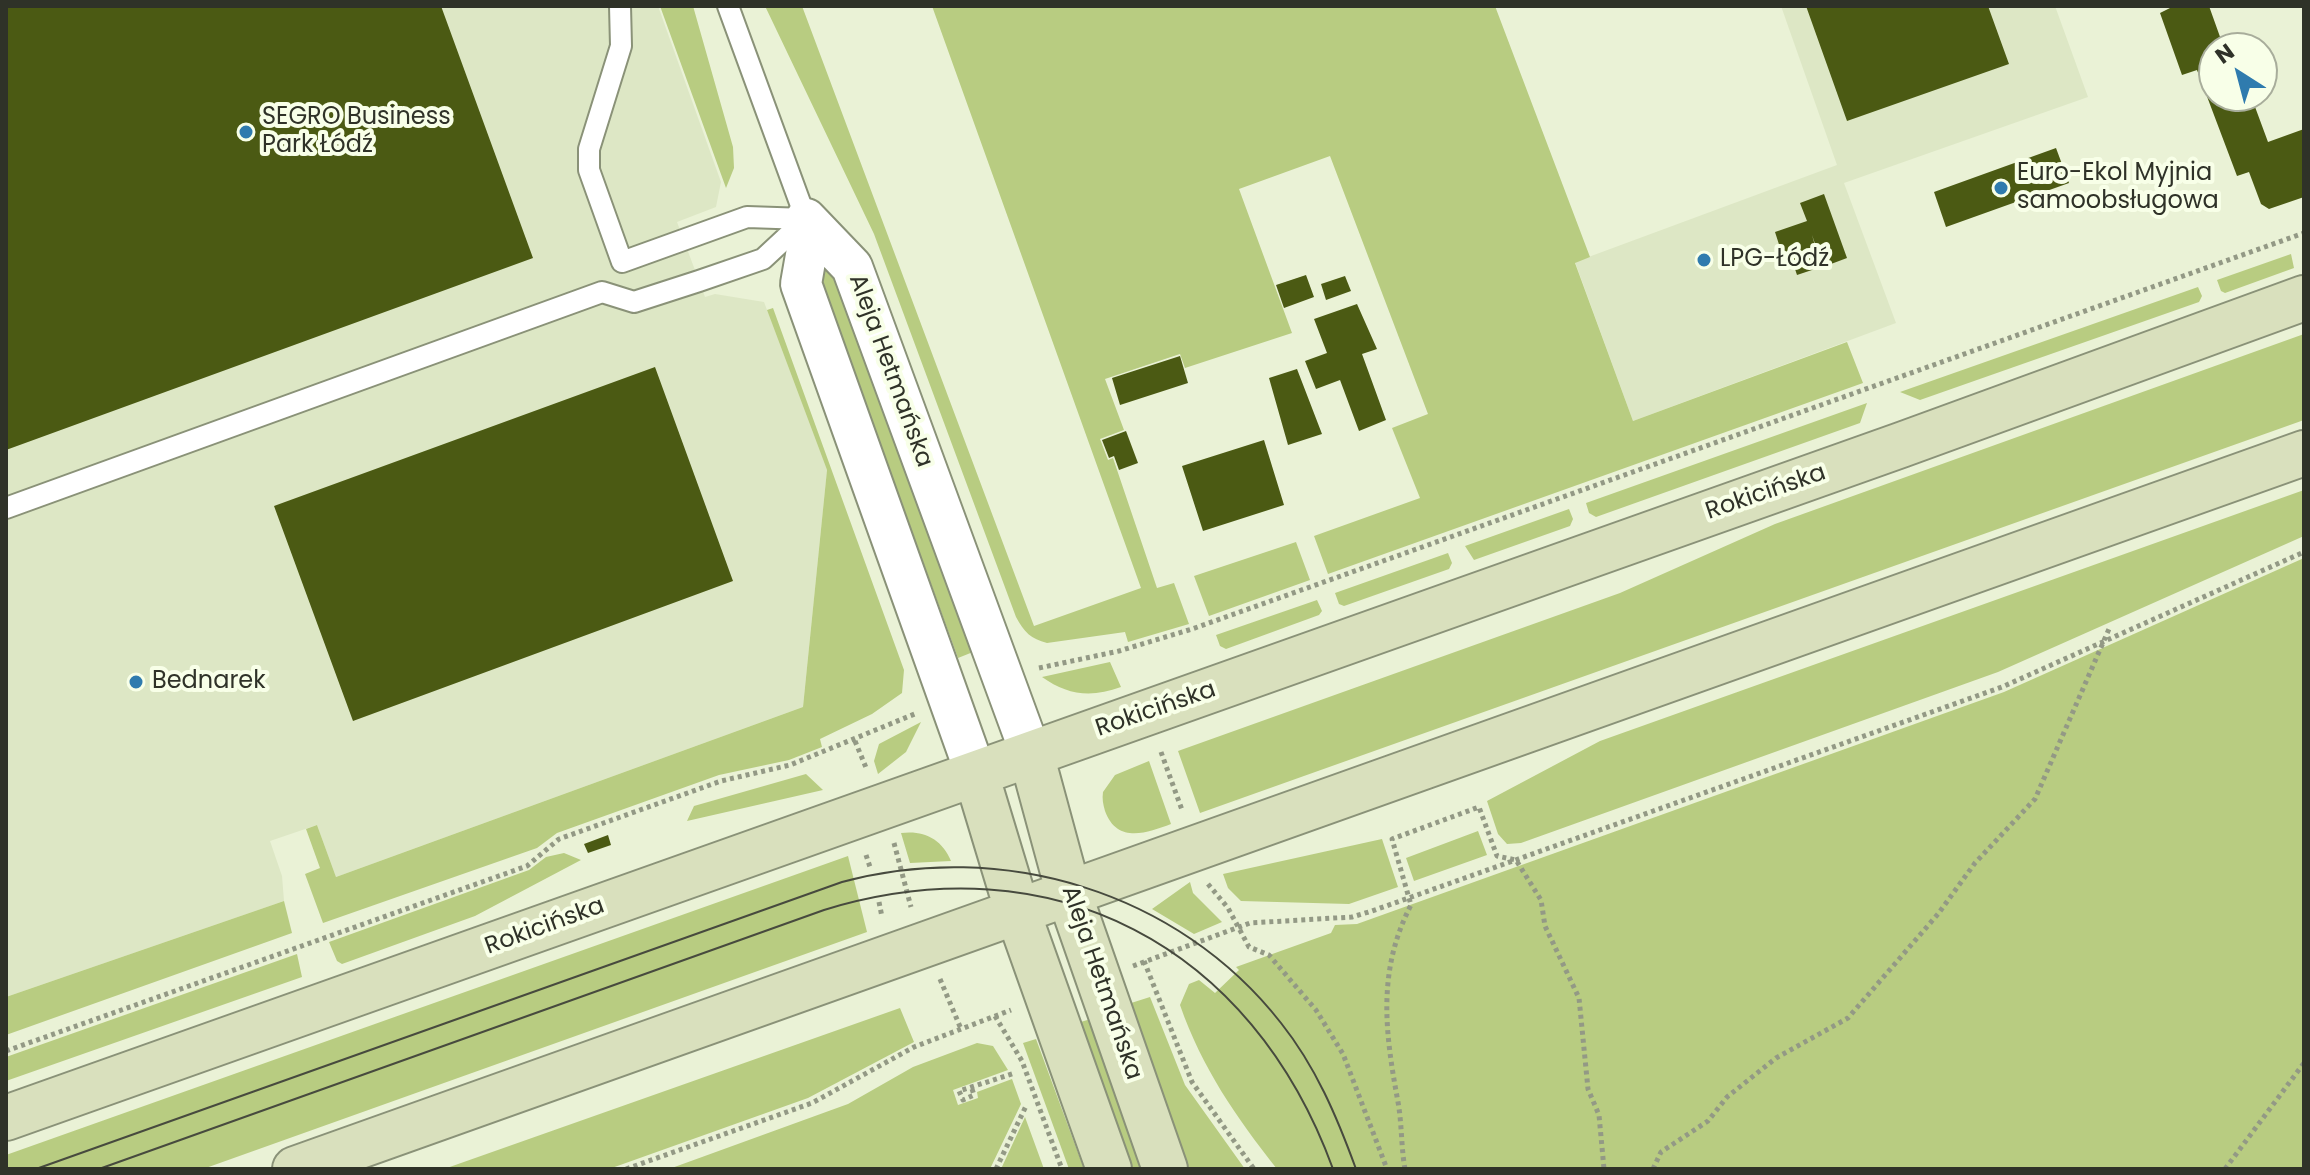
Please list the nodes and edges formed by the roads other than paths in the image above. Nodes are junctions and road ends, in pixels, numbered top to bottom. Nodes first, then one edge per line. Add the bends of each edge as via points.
1 (620, 6) edge
2 (728, 6) edge
3 (806, 219) junction
4 (622, 262) junction
5 (602, 292) junction
6 (2304, 298) edge
7 (2304, 453) edge
8 (6, 508) edge
9 (1031, 754) junction
10 (976, 774) junction
11 (1069, 894) junction
12 (1018, 913) junction
13 (6, 1118) edge
14 (295, 1169) edge
15 (1109, 1169) edge
16 (1165, 1169) edge

1 - 4 lane via 621,46 589,149 589,170
2 - 3 lane
3 - 4 lane via 747,217
3 - 5 lane via 776,249 737,268 634,302
3 - 9 street, Aleja Hetmańska via 852,267
3 - 10 street via 801,284
4 - 5 lane
5 - 8 lane
6 - 9 main road, Rokicińska
7 - 11 main road
9 - 10 main road, Rokicińska
9 - 11 main road, Aleja Hetmańska
10 - 12 main road
10 - 13 main road, Rokicińska
11 - 12 main road
11 - 16 main road, Aleja Hetmańska
12 - 14 main road
12 - 15 main road

